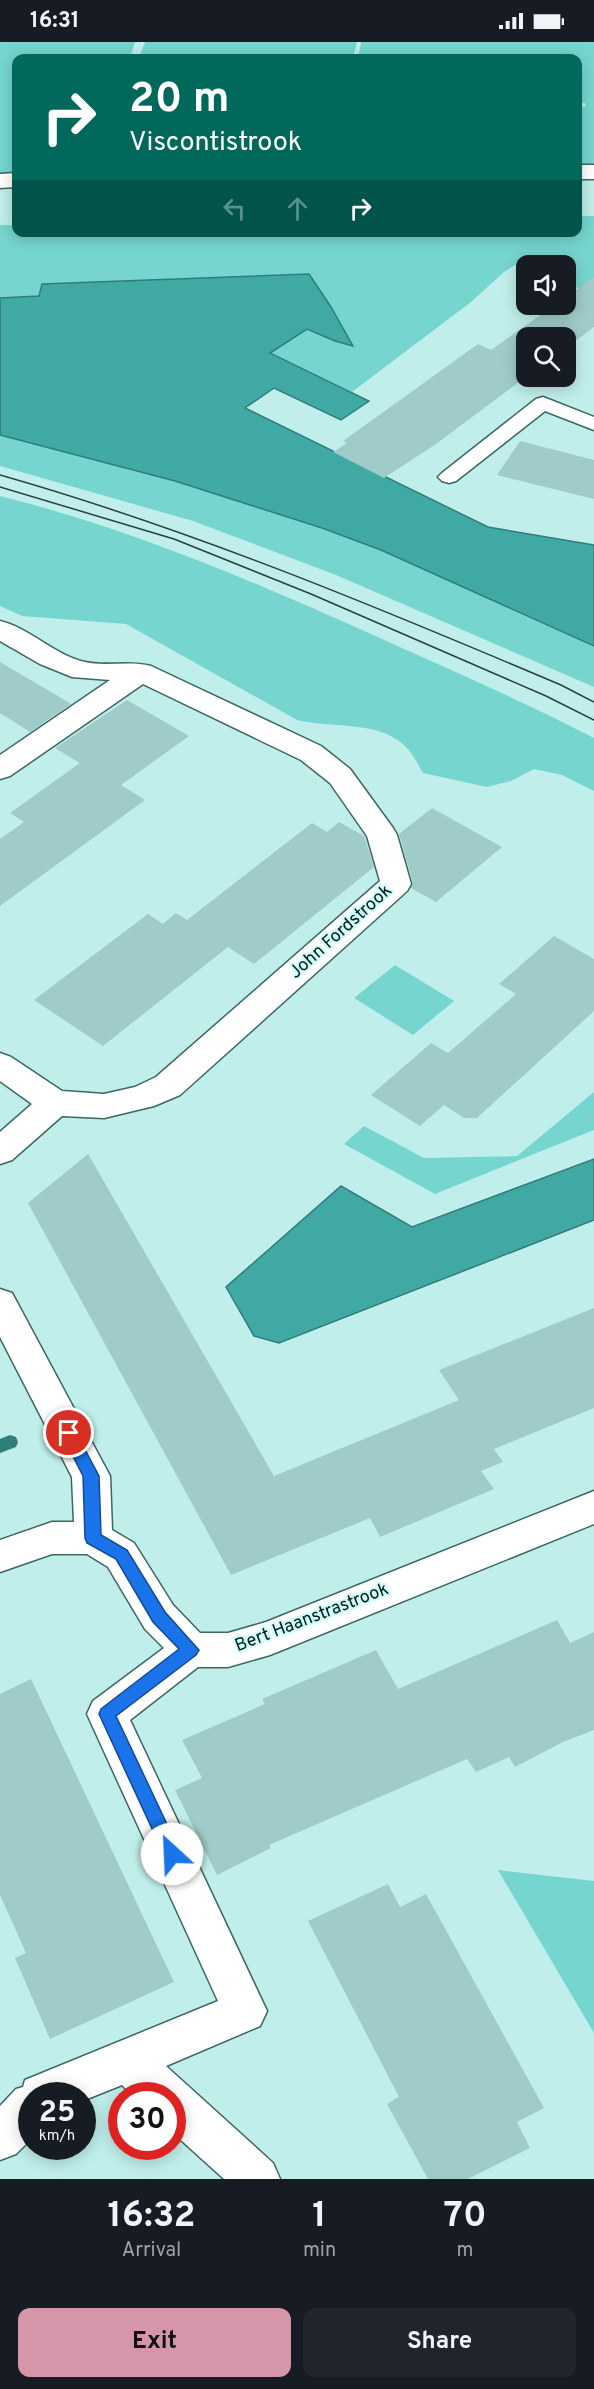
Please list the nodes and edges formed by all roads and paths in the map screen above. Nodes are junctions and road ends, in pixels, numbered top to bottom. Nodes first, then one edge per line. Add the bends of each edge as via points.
1 (594, 424) edge
2 (449, 477) dead end
3 (0, 629) edge
4 (141, 672) junction
5 (0, 769) edge
6 (0, 1065) edge
7 (55, 1103) junction
8 (0, 1151) edge
9 (5, 1321) edge
10 (594, 1507) edge
11 (93, 1538) junction
12 (0, 1556) edge
13 (191, 1650) junction
14 (128, 2061) junction
15 (76, 2082) edge
16 (151, 2082) edge
17 (186, 2114) edge
18 (18, 2119) edge
19 (0, 2138) edge
20 (257, 2179) edge

1 - 2 lane via 543,403
3 - 4 street via 50,658 82,671
4 - 5 street
4 - 7 street, John Fordstrook via 311,753 340,776 382,835 396,884 168,1086 104,1106
6 - 7 street
7 - 8 street
9 - 11 street via 91,1476
10 - 13 street, Bert Haanstrastrook via 270,1638 228,1650
11 - 12 street via 52,1538
11 - 13 street via 121,1555 159,1617
13 - 14 street via 107,1714 244,2011
14 - 15 street
14 - 16 street
17 - 20 street
18 - 19 street

